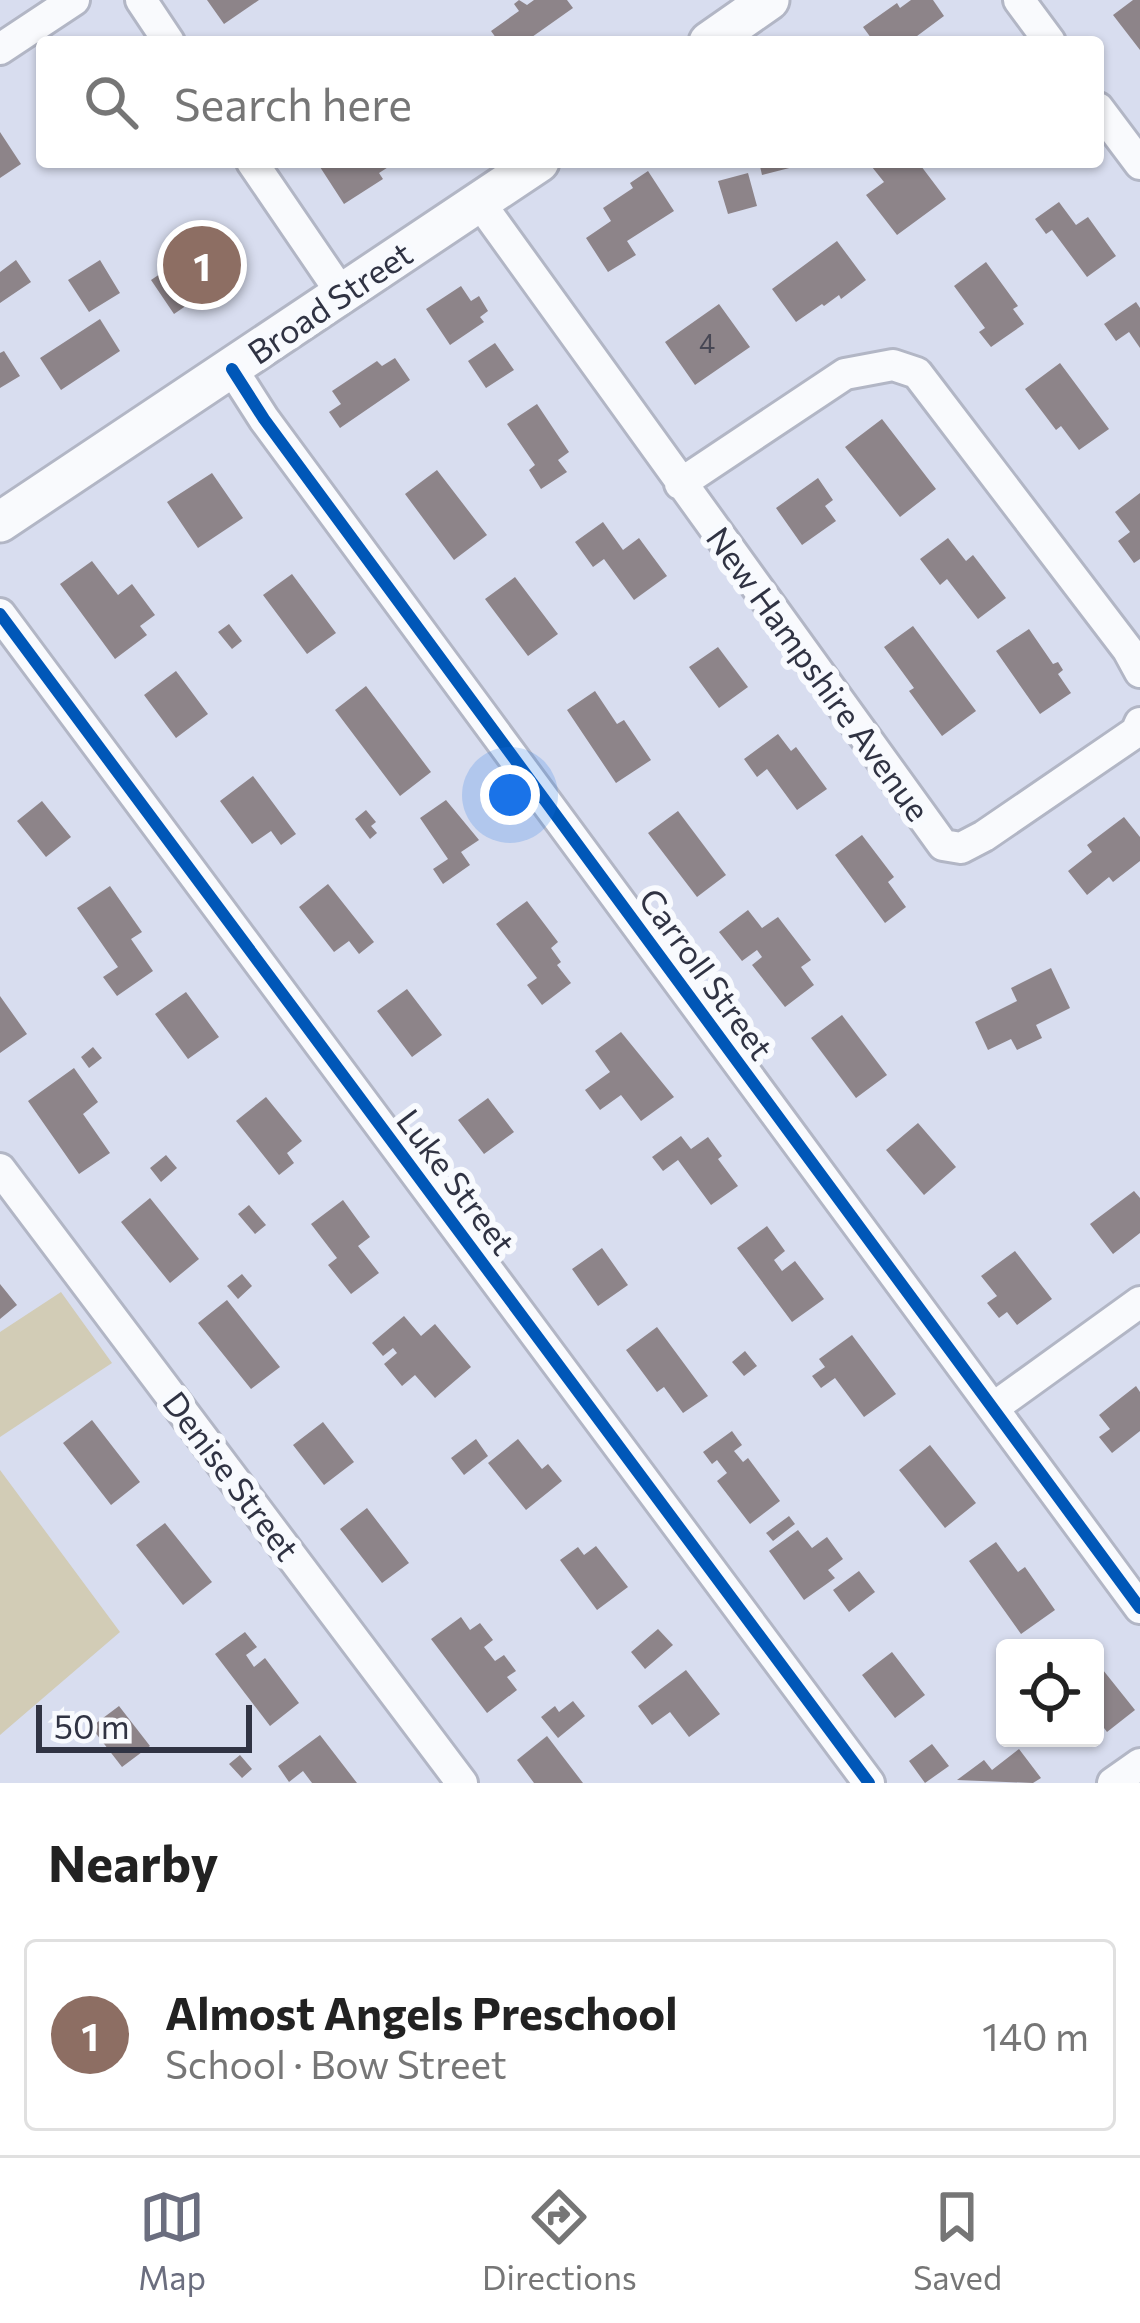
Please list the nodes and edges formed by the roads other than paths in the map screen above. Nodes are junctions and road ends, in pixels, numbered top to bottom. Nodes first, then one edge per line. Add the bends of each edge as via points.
1 (74, 0) edge
2 (141, 0) edge
3 (769, 0) edge
4 (1018, 0) edge
5 (166, 36) edge
6 (718, 36) edge
7 (1045, 36) edge
8 (0, 49) edge
9 (1104, 115) edge
10 (1140, 164) edge
11 (256, 168) edge
12 (530, 168) edge
13 (480, 203) junction
14 (342, 293) junction
15 (232, 369) junction
16 (680, 484) junction
17 (0, 522) edge
18 (0, 614) edge
19 (1140, 672) edge
20 (1140, 723) edge
21 (0, 1169) edge
22 (1140, 1302) edge
23 (993, 1408) junction
24 (1140, 1608) edge
25 (1140, 1765) edge
26 (462, 1783) edge
27 (869, 1783) edge
28 (1113, 1783) edge

1 - 8 street
2 - 5 street
3 - 6 main road
4 - 7 street
9 - 10 street
11 - 14 street
12 - 13 main road, Broad Street
13 - 14 main road, Broad Street
13 - 16 street, New Hampshire Avenue
14 - 15 main road, Broad Street
15 - 17 main road, Broad Street
15 - 23 street, Carroll Street
16 - 19 street via 845,374 893,364 917,373
16 - 20 street, New Hampshire Avenue via 943,845 961,848 984,836
18 - 27 street, Luke Street
21 - 26 street, Denise Street
22 - 23 street
23 - 24 street, Carroll Street
25 - 28 street

